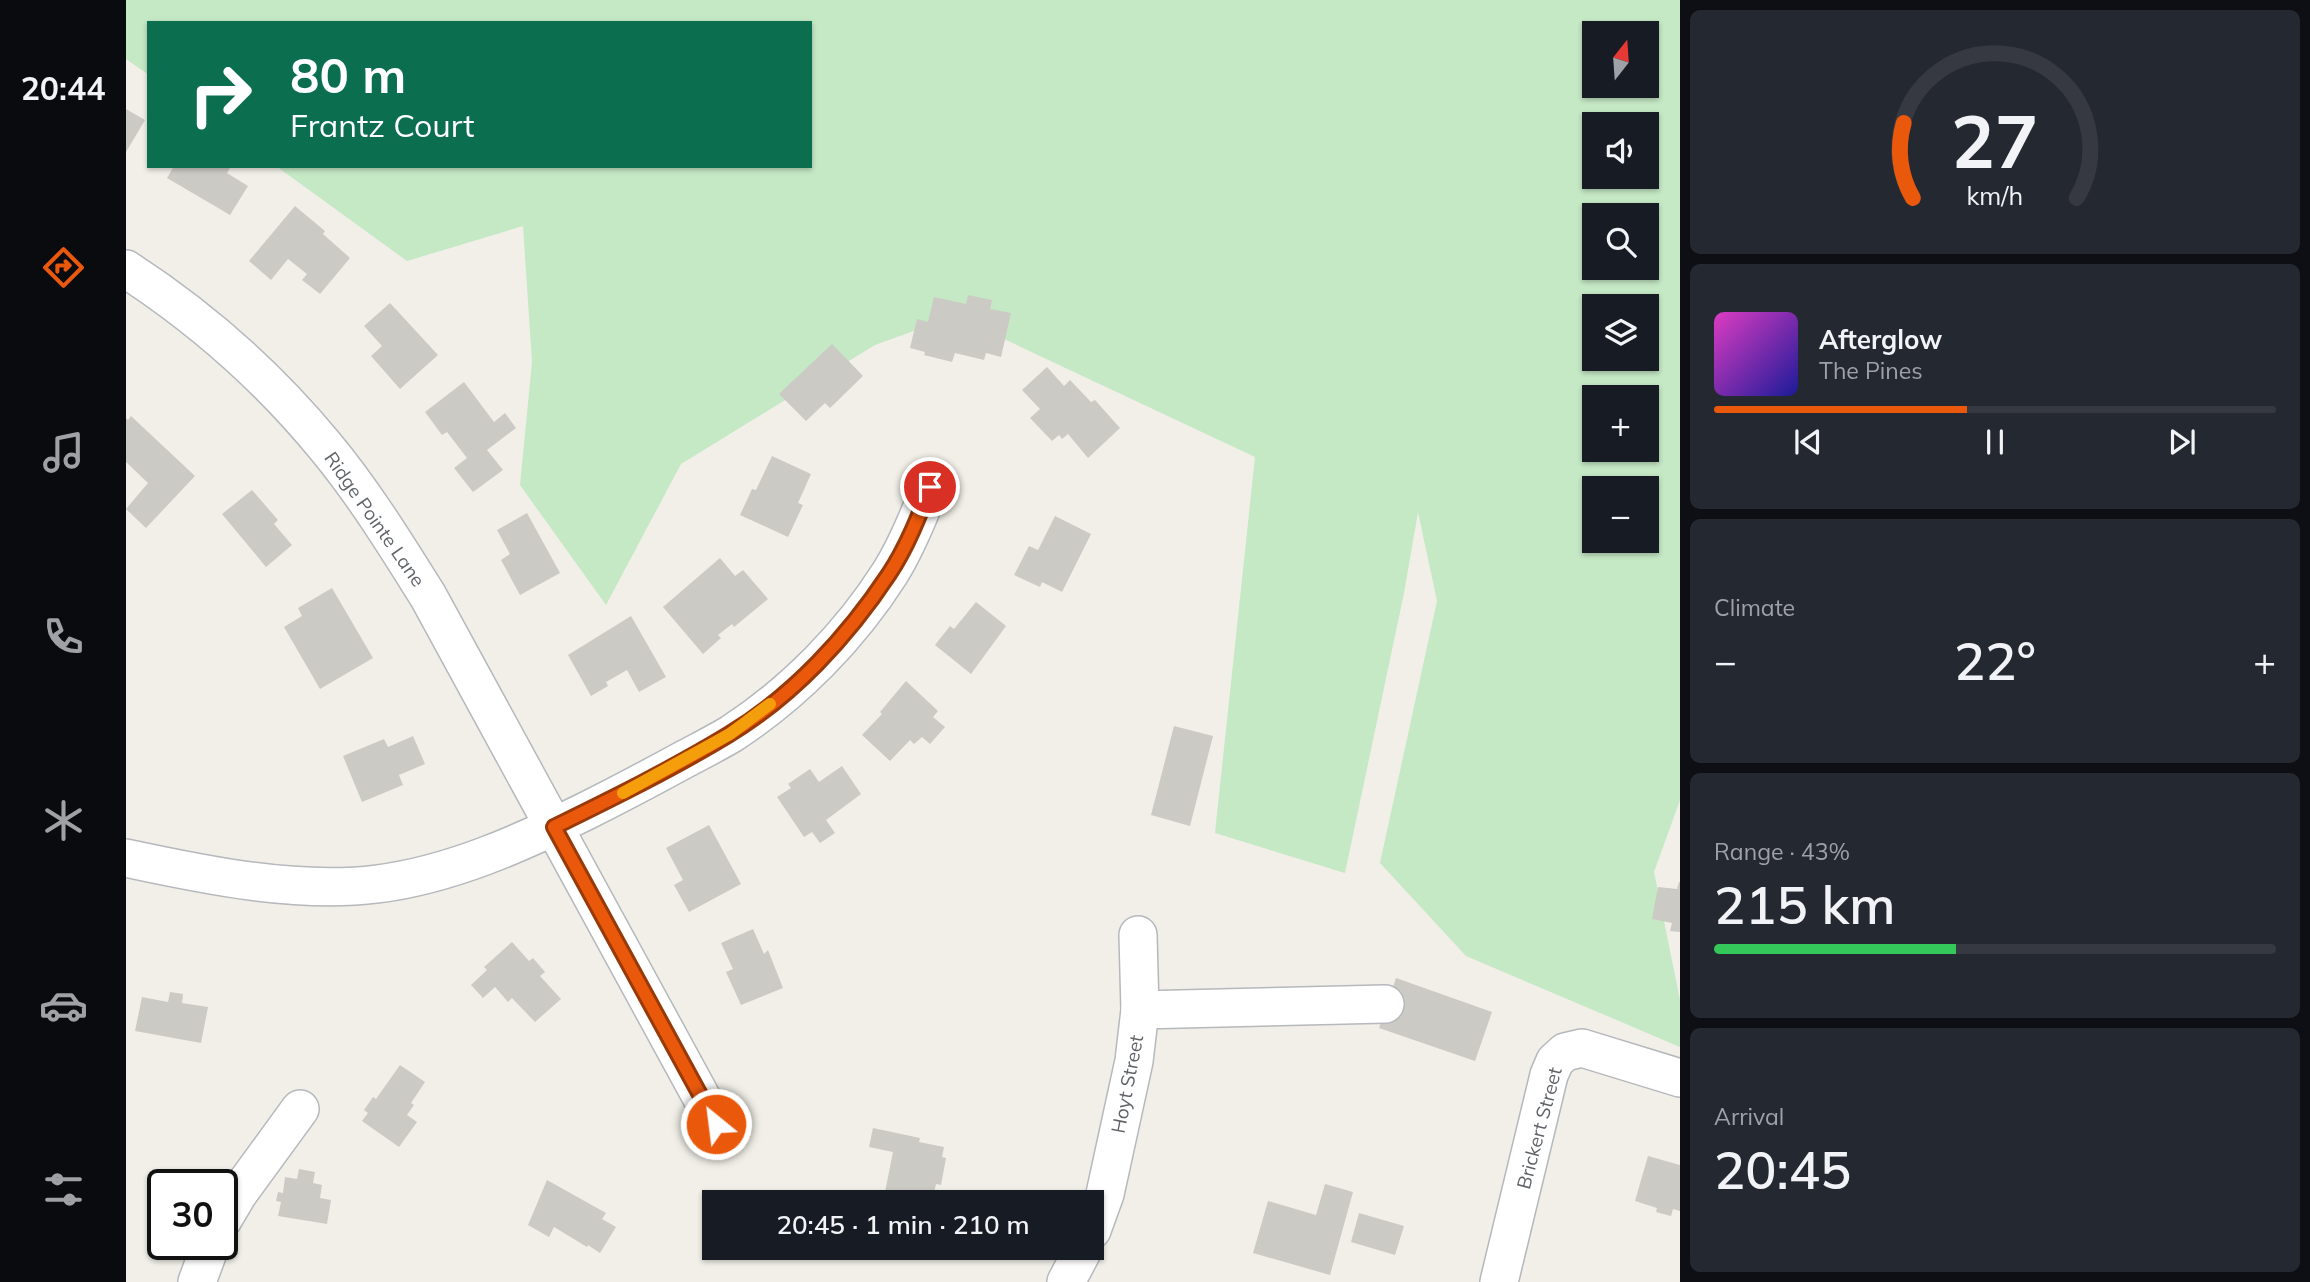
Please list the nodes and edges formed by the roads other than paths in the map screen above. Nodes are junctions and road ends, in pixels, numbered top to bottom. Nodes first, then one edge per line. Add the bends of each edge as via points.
1 (126, 269) edge
2 (930, 487) dead end
3 (554, 827) junction
4 (126, 858) edge
5 (1138, 935) dead end
6 (1385, 1004) dead end
7 (1140, 1010) junction
8 (1680, 1078) edge
9 (300, 1109) dead end
10 (716, 1124) dead end
11 (238, 1196) edge
12 (1104, 1197) edge
13 (205, 1260) edge
14 (1078, 1260) edge
15 (197, 1282) edge
16 (1066, 1282) edge
17 (1499, 1282) edge

1 - 3 street, Ridge Pointe Lane via 212,333 267,382 325,446 428,596
2 - 3 street via 891,572 823,657 779,698 730,734
3 - 4 street via 429,874 327,888 276,885
3 - 10 street, Ridge Pointe Lane
5 - 7 street, Hoyt Street
6 - 7 street
7 - 12 street, Hoyt Street via 1134,1061
8 - 17 street, Brickert Street via 1582,1048 1565,1052 1555,1061
9 - 11 street
13 - 15 street
14 - 16 street

